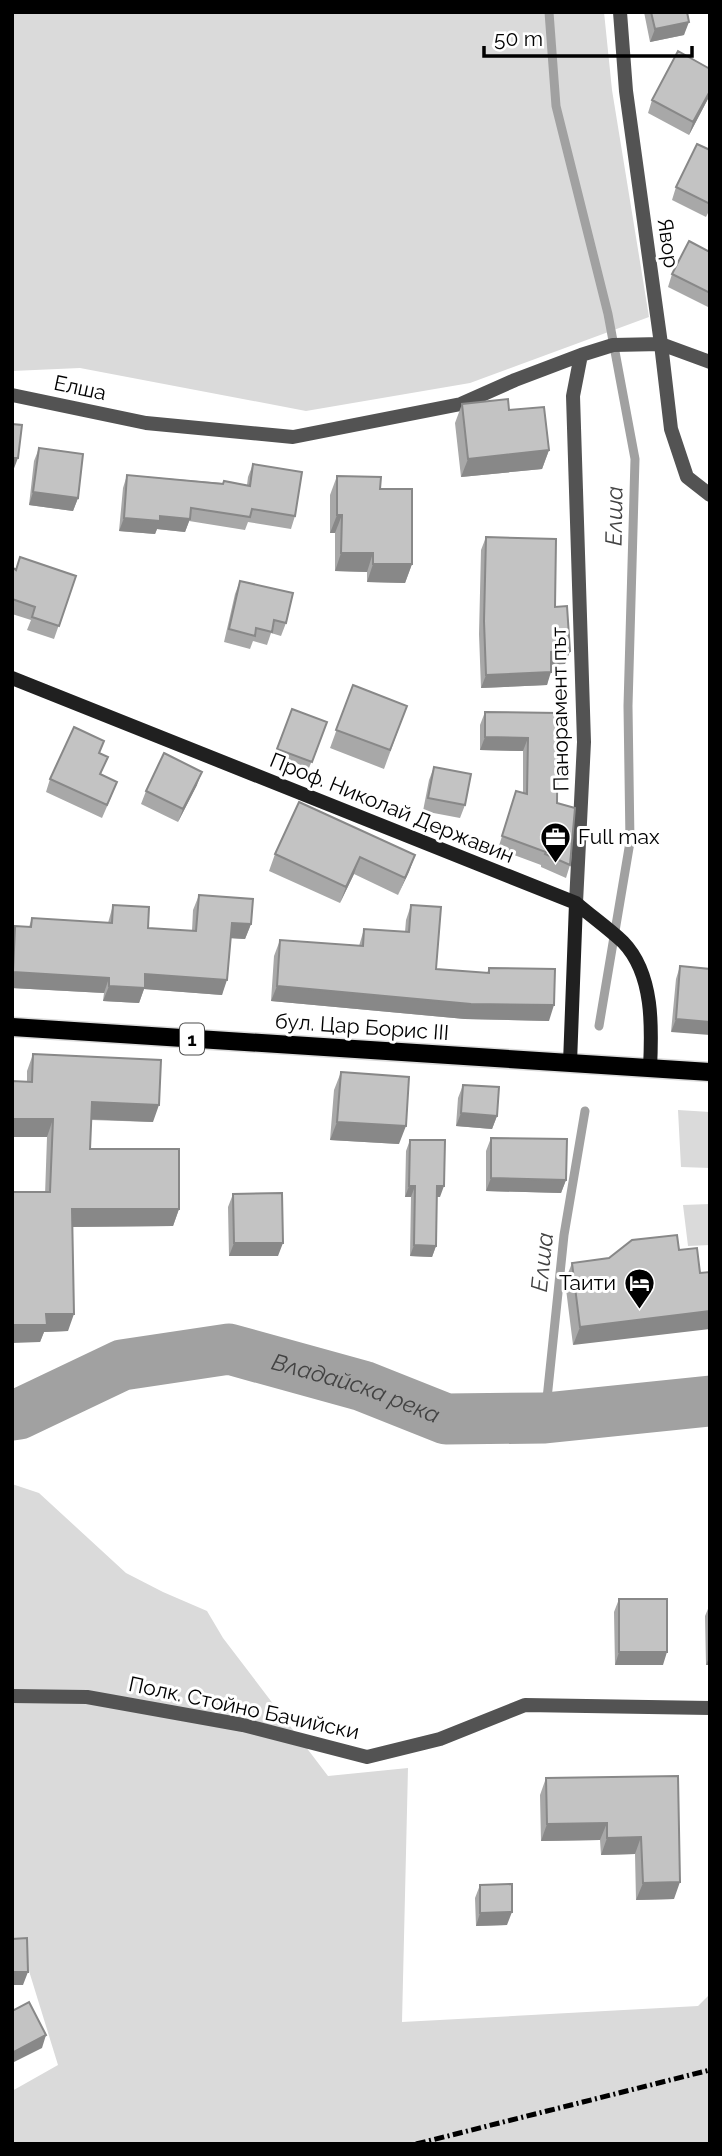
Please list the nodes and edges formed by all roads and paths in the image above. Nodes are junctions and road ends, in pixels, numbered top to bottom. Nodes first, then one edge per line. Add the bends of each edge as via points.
1 (620, 12) edge
2 (662, 344) junction
3 (581, 355) junction
4 (710, 362) edge
5 (12, 395) edge
6 (710, 495) edge
7 (12, 678) edge
8 (576, 903) junction
9 (12, 1027) edge
10 (570, 1063) junction
11 (650, 1069) junction
12 (710, 1072) edge
13 (12, 1696) edge
14 (710, 1708) edge

1 - 2 street, Явор via 626,91
2 - 3 street, Елша via 614,345
2 - 4 street, Елша
2 - 6 street, Явор via 671,429 687,477
3 - 5 street, Елша via 461,404 293,437 146,423
3 - 8 street, Панорамент път via 573,396 584,742
7 - 8 main road, Проф. Николай Державин
8 - 10 main road, Панорамент път
8 - 11 main road, Проф. Николай Державин via 624,944 636,961 650,1001
9 - 10 main road, бул. Цар Борис III / 1
10 - 11 main road, бул. Цар Борис III / 1
11 - 12 main road, бул. Цар Борис III / 1
13 - 14 street, Полк. Стойно Бачийски via 87,1696 243,1726 368,1757 440,1739 525,1705

